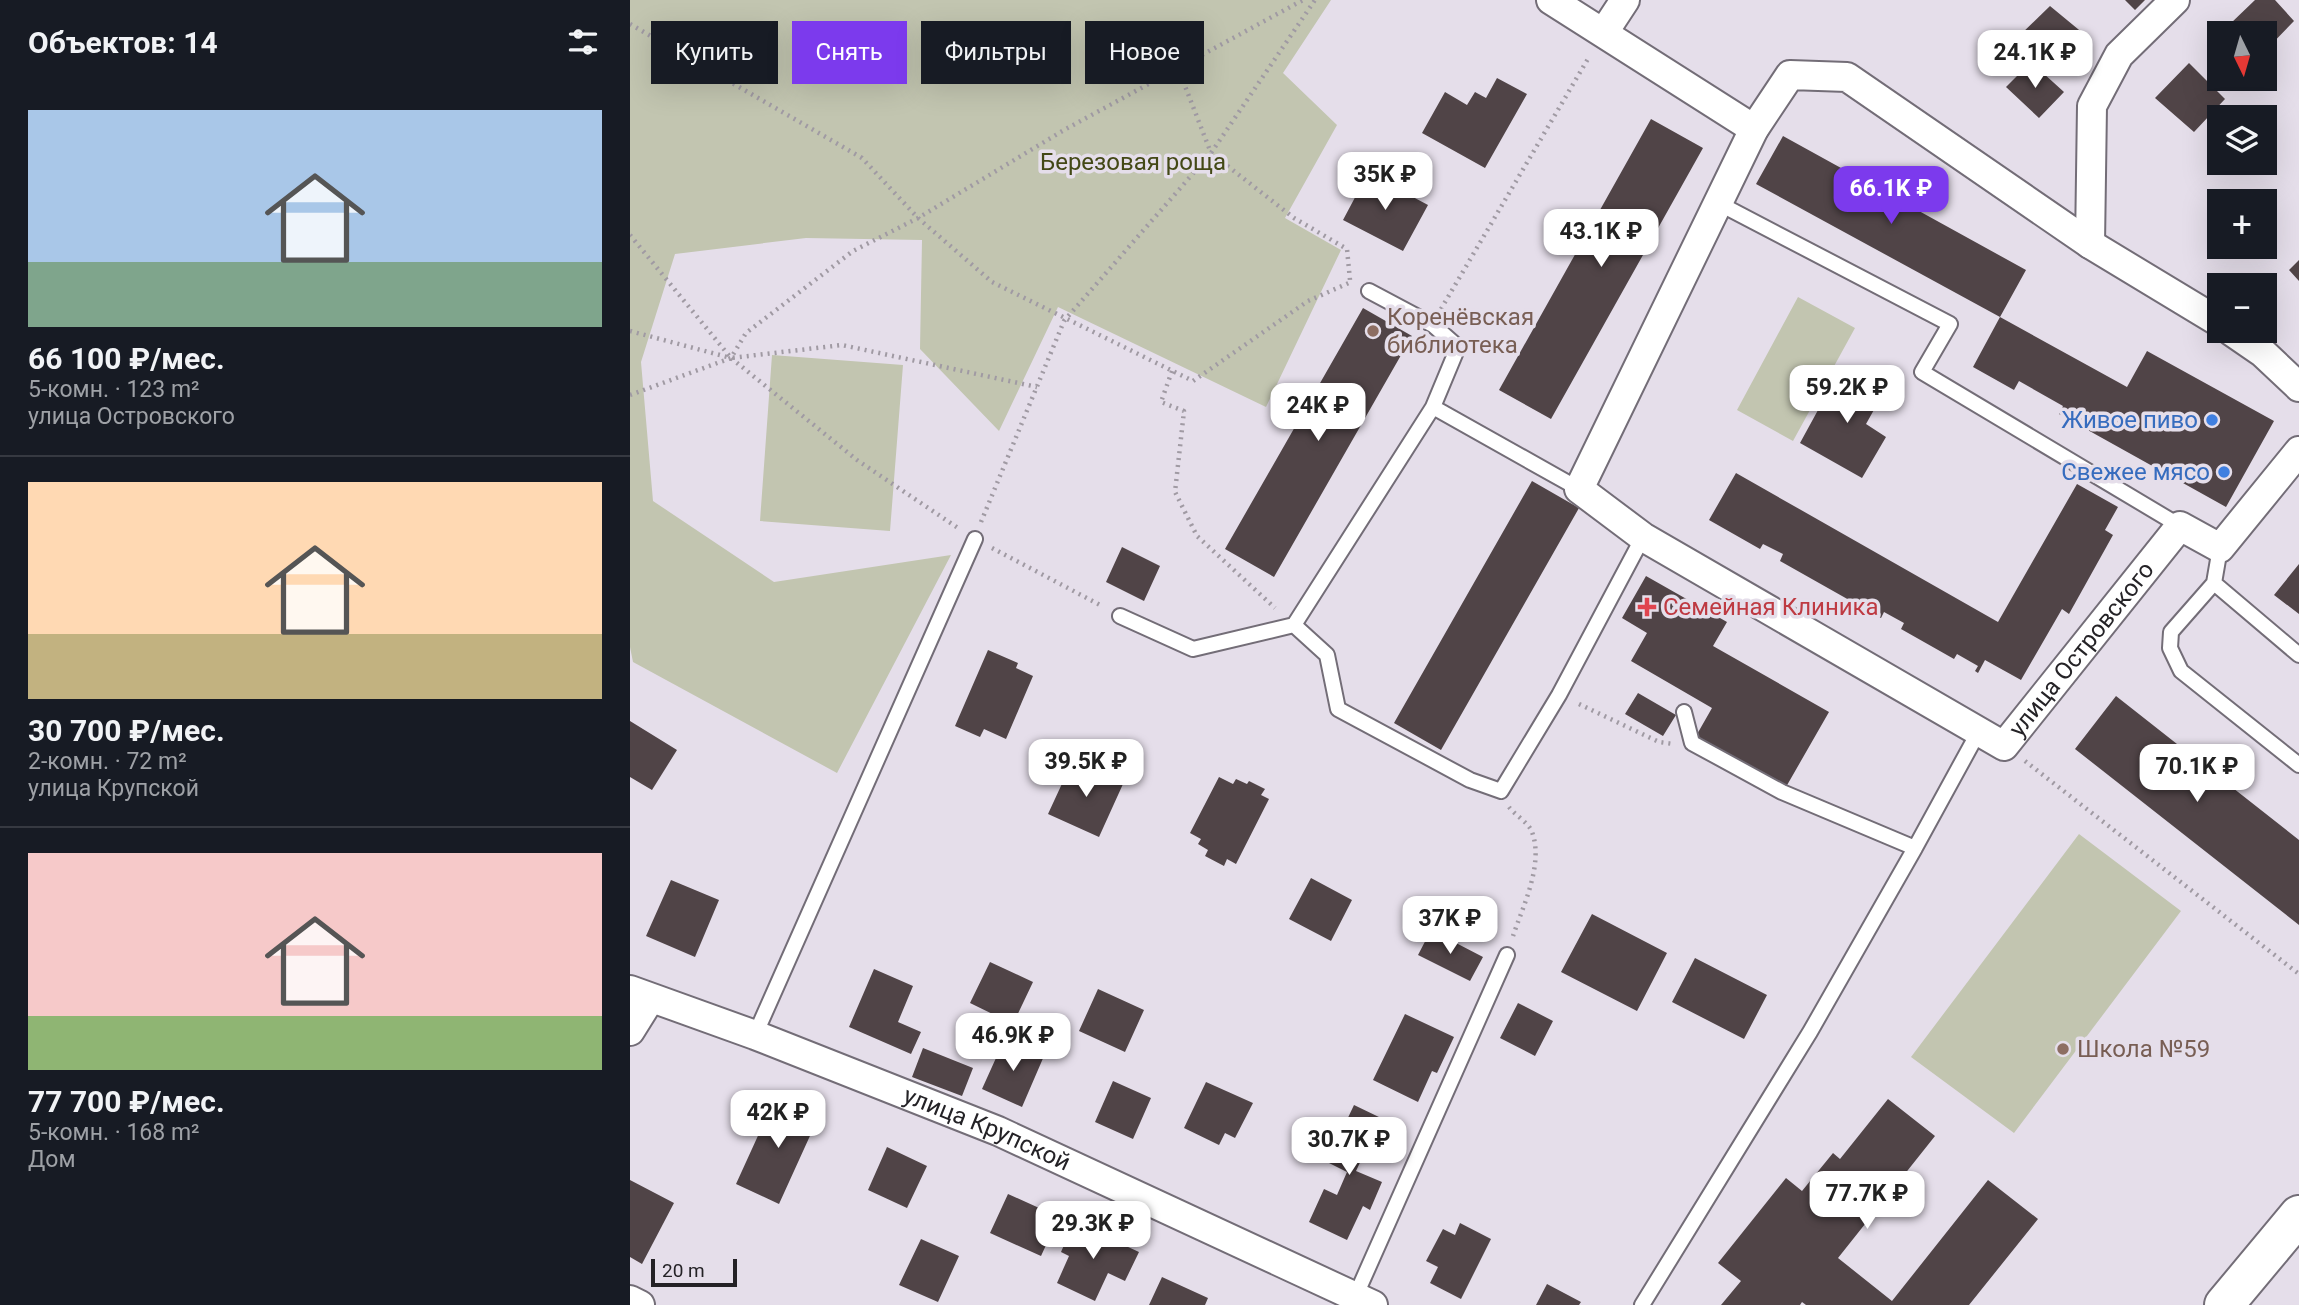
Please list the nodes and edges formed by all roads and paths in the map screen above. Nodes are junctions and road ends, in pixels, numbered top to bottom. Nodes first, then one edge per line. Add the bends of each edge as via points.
1 (1303, 0) edge
2 (1315, 0) edge
3 (1551, 0) edge
4 (1625, 0) edge
5 (2175, 0) edge
6 (630, 24) edge
7 (1604, 32) junction
8 (1204, 54) edge
9 (1149, 84) edge
10 (1184, 84) edge
11 (1754, 129) junction
12 (1211, 153) junction
13 (1718, 202) junction
14 (918, 218) junction
15 (630, 235) edge
16 (2090, 244) junction
17 (1350, 281) junction
18 (1368, 291) joint
19 (2207, 315) edge
20 (1064, 321) junction
21 (1433, 325) junction
22 (630, 331) edge
23 (2248, 343) edge
24 (731, 359) junction
25 (1172, 371) junction
26 (1037, 387) junction
27 (2299, 387) edge
28 (630, 395) edge
29 (1433, 407) junction
30 (2299, 451) edge
31 (1579, 489) junction
32 (2180, 526) junction
33 (1643, 537) junction
34 (975, 539) junction
35 (2220, 548) junction
36 (2214, 583) junction
37 (1120, 616) joint
38 (1294, 625) junction
39 (2299, 655) edge
40 (1559, 695) junction
41 (1684, 712) dead end
42 (1979, 731) junction
43 (2004, 746) junction
44 (1705, 750) junction
45 (2299, 765) edge
46 (1501, 791) junction
47 (1915, 848) junction
48 (1507, 954) joint
49 (2299, 974) edge
50 (640, 994) edge
51 (630, 1031) edge
52 (755, 1035) junction
53 (2299, 1214) edge
54 (630, 1300) edge
55 (1364, 1300) edge
56 (640, 1305) edge
57 (1642, 1305) edge
58 (2224, 1305) edge

1 - 8 path
2 - 12 path
3 - 7 street
4 - 7 street
5 - 16 street via 2119,55 2092,106
6 - 14 path via 862,158
7 - 11 street
7 - 21 path
9 - 14 path
10 - 12 path
11 - 13 street
11 - 16 street via 1790,75 1847,77
12 - 17 path via 1294,218 1347,250
12 - 20 path
13 - 31 street
13 - 32 lane via 1950,324 1922,372
14 - 20 path via 992,282
14 - 24 path via 853,251 746,333
15 - 24 path
16 - 19 street
17 - 18 path
17 - 25 path via 1308,301 1193,381
18 - 21 lane
20 - 25 path
20 - 26 path
21 - 29 lane via 1458,346
22 - 24 path
23 - 27 street
24 - 26 path via 842,345
24 - 28 path
24 - 34 path via 857,460
25 - 38 path via 1161,402 1184,411 1175,492 1196,536
26 - 34 path
29 - 31 lane
29 - 38 lane
30 - 35 street
31 - 33 street, улица Островского
32 - 35 street
32 - 43 street, улица Островского
33 - 40 lane
33 - 42 street, улица Островского
34 - 37 path
34 - 52 lane
35 - 36 lane
36 - 39 lane
36 - 45 lane via 2171,632 2170,648 2182,671
37 - 38 lane via 1193,649
38 - 46 lane via 1326,655 1338,709 1470,780
40 - 44 path via 1659,742
40 - 46 lane
41 - 44 lane via 1692,743
42 - 43 street, улица Островского
42 - 47 lane
43 - 49 path
44 - 47 lane via 1782,792
46 - 48 path via 1510,809 1532,830 1535,853 1529,889
47 - 57 lane via 1810,1032
48 - 55 lane
50 - 51 street
50 - 52 street, улица Крупской
52 - 55 street, улица Крупской via 998,1131
53 - 58 main road
54 - 56 street

